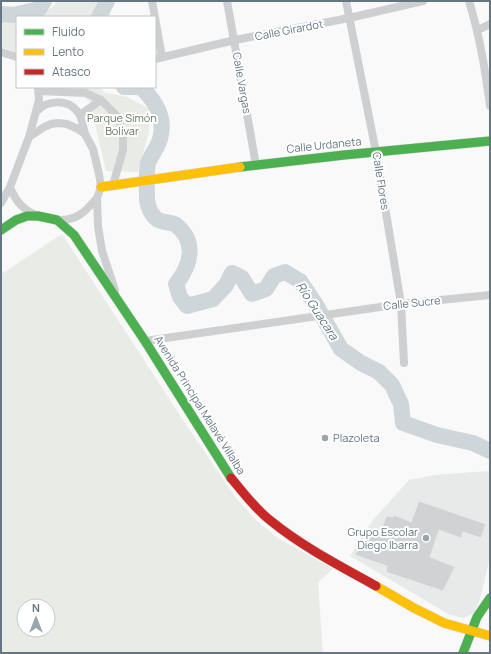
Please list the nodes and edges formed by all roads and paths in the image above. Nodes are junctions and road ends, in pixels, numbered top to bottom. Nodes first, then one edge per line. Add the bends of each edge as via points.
1 (152, 1) edge
2 (227, 1) edge
3 (346, 1) edge
4 (423, 1) edge
5 (469, 1) edge
6 (154, 16) edge
7 (349, 18) junction
8 (490, 24) edge
9 (478, 30) junction
10 (156, 39) edge
11 (234, 40) junction
12 (1, 52) edge
13 (16, 57) edge
14 (158, 58) edge
15 (38, 89) edge
16 (101, 100) junction
17 (490, 106) edge
18 (37, 111) junction
19 (80, 115) junction
20 (85, 134) junction
21 (30, 137) junction
22 (490, 141) edge
23 (376, 152) junction
24 (256, 165) junction
25 (116, 184) junction
26 (10, 187) junction
27 (101, 187) junction
28 (97, 198) junction
29 (1, 203) edge
30 (38, 216) junction
31 (57, 220) junction
32 (1, 230) edge
33 (490, 295) edge
34 (117, 297) junction
35 (400, 304) junction
36 (145, 341) junction
37 (404, 363) dead end
38 (490, 590) edge
39 (488, 600) edge
40 (471, 630) junction
41 (490, 636) edge
42 (463, 653) edge

1 - 6 street
2 - 11 street, Calle Vargas
3 - 7 street, Calle Flores
4 - 7 street, Calle Girardot
5 - 9 street
7 - 11 street, Calle Girardot
7 - 23 street, Calle Flores
8 - 9 street
9 - 17 street
10 - 14 street
11 - 14 street, Calle Girardot
11 - 24 street, Calle Vargas
12 - 13 street
15 - 16 street via 86,93
15 - 18 street
16 - 19 street
16 - 25 street via 118,117 123,133 123,150
18 - 19 street via 41,106 57,103 71,106
18 - 21 street
19 - 20 street
20 - 21 street via 67,124 58,123 44,127
20 - 27 street via 93,149
21 - 26 street
22 - 23 street, Calle Urdaneta
23 - 24 street, Calle Urdaneta
23 - 35 street, Calle Flores
24 - 25 street, Calle Urdaneta
25 - 27 street, Calle Urdaneta
26 - 29 street
26 - 30 street via 24,209
27 - 28 street
28 - 31 street via 85,212 68,221
28 - 34 street via 102,251
30 - 31 street, Avenida Principal Malavé Villalba
30 - 32 street, Avenida Principal Malavé Villalba via 16,220
31 - 34 street, Avenida Principal Malavé Villalba via 74,235
33 - 35 street, Calle Sucre
34 - 36 street, Avenida Principal Malavé Villalba
35 - 36 street, Calle Sucre
35 - 37 street, Calle Flores
36 - 40 street, Avenida Principal Malavé Villalba via 229,475 270,521 304,545 414,608 444,623
38 - 39 street
39 - 40 street
40 - 41 street, Avenida Principal Malavé Villalba
40 - 42 street

